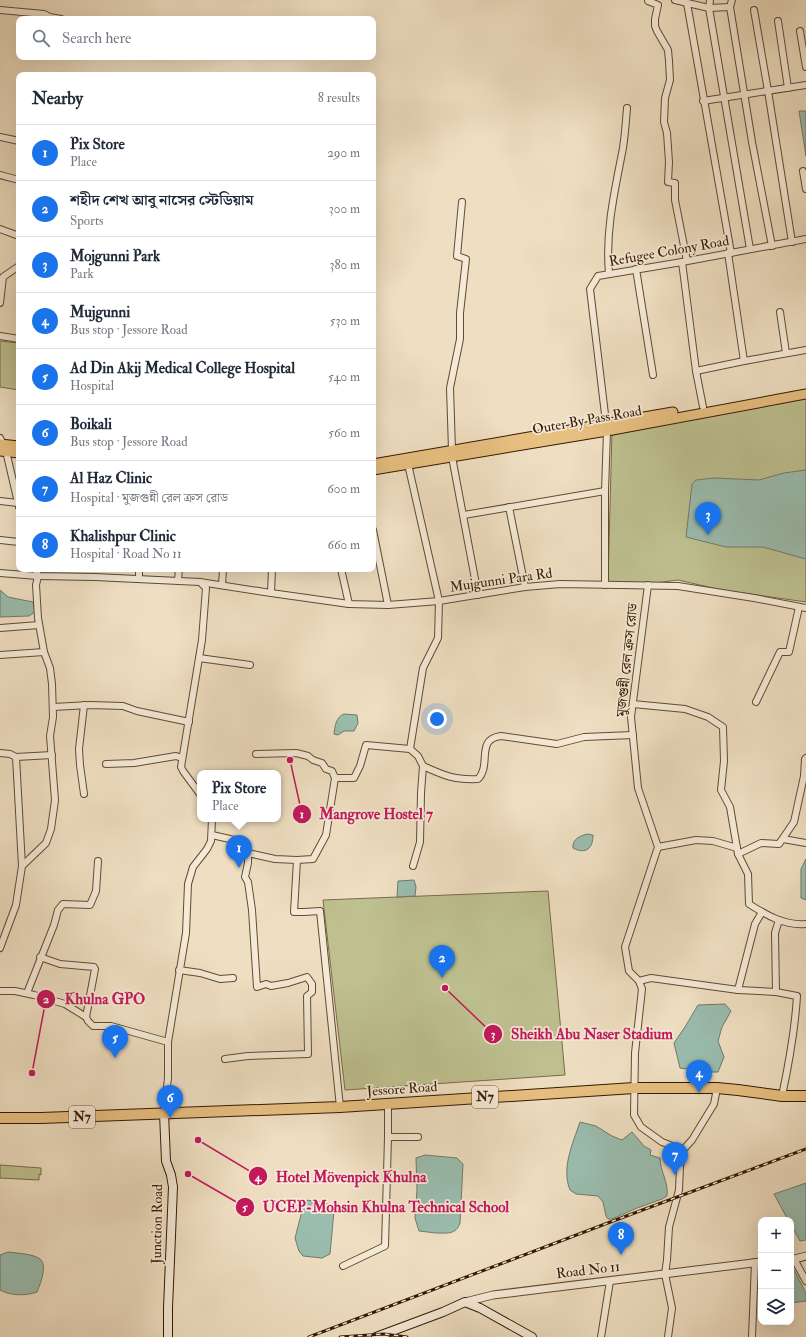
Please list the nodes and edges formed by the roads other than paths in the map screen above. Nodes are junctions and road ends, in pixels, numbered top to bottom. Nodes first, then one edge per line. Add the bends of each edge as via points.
1 (648, 0) edge
2 (675, 0) edge
3 (710, 0) edge
4 (732, 0) edge
5 (686, 3) junction
6 (730, 7) junction
7 (709, 8) junction
8 (0, 10) edge
9 (754, 10) dead end
10 (48, 16) edge
11 (778, 21) dead end
12 (800, 31) dead end
13 (806, 67) edge
14 (806, 85) edge
15 (788, 88) junction
16 (768, 91) junction
17 (745, 95) junction
18 (724, 98) junction
19 (703, 101) junction
20 (627, 108) dead end
21 (0, 137) edge
22 (16, 140) edge
23 (803, 171) dead end
24 (0, 175) edge
25 (16, 179) edge
26 (806, 189) edge
27 (462, 202) dead end
28 (0, 229) edge
29 (16, 235) edge
30 (806, 239) edge
31 (792, 242) junction
32 (772, 246) junction
33 (750, 249) junction
34 (730, 253) junction
35 (684, 261) junction
36 (16, 268) edge
37 (636, 269) junction
38 (609, 274) junction
39 (0, 304) edge
40 (780, 312) dead end
41 (0, 336) edge
42 (16, 339) edge
43 (806, 350) edge
44 (786, 353) junction
45 (744, 361) junction
46 (696, 371) junction
47 (653, 375) dead end
48 (806, 389) edge
49 (806, 394) edge
50 (703, 407) junction
51 (606, 428) junction
52 (2, 446) edge
53 (16, 446) edge
54 (16, 452) edge
55 (452, 453) junction
56 (376, 464) edge
57 (408, 464) junction
58 (376, 469) edge
59 (605, 491) junction
60 (16, 498) edge
61 (0, 501) edge
62 (16, 505) edge
63 (509, 507) junction
64 (464, 515) junction
65 (0, 540) edge
66 (16, 542) edge
67 (376, 545) edge
68 (37, 572) edge
69 (59, 572) edge
70 (96, 572) edge
71 (139, 572) edge
72 (179, 572) edge
73 (223, 572) edge
74 (272, 572) edge
75 (342, 572) edge
76 (0, 573) edge
77 (38, 576) junction
78 (95, 577) junction
79 (139, 579) junction
80 (178, 580) junction
81 (200, 582) junction
82 (222, 585) junction
83 (605, 585) junction
84 (648, 585) junction
85 (525, 587) junction
86 (270, 593) junction
87 (478, 595) junction
88 (439, 601) junction
89 (349, 604) junction
90 (388, 605) junction
91 (803, 608) edge
92 (39, 626) junction
93 (0, 628) edge
94 (44, 652) junction
95 (0, 655) edge
96 (199, 658) junction
97 (250, 665) dead end
98 (756, 702) dead end
99 (633, 704) junction
100 (84, 705) junction
101 (53, 707) junction
102 (189, 722) junction
103 (633, 735) junction
104 (410, 749) junction
105 (0, 753) edge
106 (256, 754) dead end
107 (52, 755) junction
108 (16, 757) junction
109 (182, 758) junction
110 (806, 758) edge
111 (106, 764) dead end
112 (423, 766) junction
113 (335, 778) junction
114 (197, 790) edge
115 (84, 794) dead end
116 (212, 822) edge
117 (212, 835) junction
118 (782, 839) junction
119 (806, 843) edge
120 (658, 847) junction
121 (738, 851) junction
122 (248, 852) junction
123 (296, 860) junction
124 (98, 861) dead end
125 (22, 866) junction
126 (413, 866) dead end
127 (762, 912) junction
128 (779, 920) junction
129 (806, 924) edge
130 (0, 948) edge
131 (40, 957) junction
132 (179, 970) junction
133 (233, 978) dead end
134 (639, 981) junction
135 (738, 990) junction
136 (0, 991) edge
137 (776, 992) junction
138 (27, 993) junction
139 (86, 1017) junction
140 (168, 1042) junction
141 (224, 1059) dead end
142 (634, 1088) junction
143 (717, 1088) junction
144 (782, 1096) junction
145 (806, 1096) edge
146 (388, 1104) junction
147 (340, 1107) junction
148 (164, 1113) junction
149 (0, 1118) edge
150 (388, 1137) junction
151 (418, 1137) dead end
152 (683, 1150) junction
153 (806, 1256) edge
154 (794, 1259) edge
155 (758, 1262) edge
156 (794, 1263) edge
157 (343, 1266) dead end
158 (665, 1274) junction
159 (610, 1281) junction
160 (806, 1281) edge
161 (465, 1302) junction
162 (168, 1337) edge
163 (376, 1337) edge
164 (532, 1337) edge
165 (601, 1337) edge
166 (668, 1337) edge
167 (752, 1337) edge

1 - 35 street via 658,5 656,31 668,50 670,80 665,98 664,122 669,162 668,182 675,183
2 - 5 street
3 - 7 street
4 - 6 street
5 - 7 street
5 - 19 street
6 - 7 street
6 - 17 street
7 - 18 street
8 - 10 street
9 - 16 street
11 - 15 street
12 - 13 street
14 - 15 street
15 - 16 street
16 - 17 street
16 - 31 street
17 - 18 street
17 - 32 street
18 - 19 street
18 - 33 street
19 - 34 street
20 - 38 street via 623,146 613,193 607,257
21 - 22 street
23 - 26 street
24 - 25 street
27 - 55 street via 457,256 466,259 460,339 450,388
28 - 29 street
30 - 31 street, Refugee Colony Road
31 - 32 street, Refugee Colony Road
32 - 33 street, Refugee Colony Road
33 - 34 street, Refugee Colony Road
34 - 35 street, Refugee Colony Road
34 - 45 street
35 - 37 street, Refugee Colony Road
35 - 46 street
36 - 39 street via 3,277
37 - 38 street, Refugee Colony Road
37 - 47 street
38 - 51 street, Refugee Colony Road via 598,276 590,289
40 - 44 street
41 - 42 street
43 - 44 street
44 - 45 street
45 - 46 street
46 - 50 street
48 - 50 main road, Outer By Pass Road
49 - 51 main road, Outer By Pass Road
50 - 51 main road, Outer By Pass Road
51 - 55 main road, Outer By Pass Road
51 - 59 street, Refugee Colony Road
52 - 53 main road
52 - 54 main road
52 - 60 street
55 - 56 main road, Outer By Pass Road
55 - 57 main road, Outer By Pass Road
55 - 64 street
57 - 58 main road, Outer By Pass Road
57 - 88 street
59 - 63 street
59 - 83 street, Refugee Colony Road
61 - 62 street
63 - 64 street
63 - 85 street
64 - 87 street
65 - 66 street
67 - 90 street
68 - 77 street
69 - 77 street, Mujgunni Para Rd
69 - 78 street, Mujgunni Para Rd
70 - 78 street
71 - 79 street
72 - 80 street
73 - 82 street
74 - 86 street
75 - 89 street
76 - 77 street, Mujgunni Para Rd
77 - 92 street via 36,585
78 - 79 street, Mujgunni Para Rd
79 - 80 street, Mujgunni Para Rd
80 - 81 street, Mujgunni Para Rd
81 - 82 street, Mujgunni Para Rd
81 - 96 street via 206,588
82 - 86 street, Mujgunni Para Rd
83 - 84 street, Mujgunni Para Rd
83 - 85 street, Mujgunni Para Rd via 560,584
84 - 91 street, Mujgunni Para Rd via 678,586
84 - 99 street, মুজগুন্নী রেল ক্রস রোড
85 - 87 street, Mujgunni Para Rd
86 - 89 street, Mujgunni Para Rd
87 - 88 street, Mujgunni Para Rd
88 - 90 street, Mujgunni Para Rd
88 - 104 street via 438,638 423,668
89 - 90 street, Mujgunni Para Rd
91 - 98 street via 789,652 780,652
92 - 93 street
92 - 94 street
94 - 95 street
94 - 101 street via 50,668
96 - 97 street
96 - 102 street
99 - 103 street, মুজগুন্নী রেল ক্রস রোড
99 - 121 street via 685,709 724,726 721,790 730,807
100 - 101 street
100 - 102 street via 123,706
100 - 115 street via 79,749
101 - 107 street via 50,736
102 - 109 street
103 - 112 street via 584,737 557,744 494,736 489,739 486,746 484,768 478,779 450,778
103 - 120 street, মুজগুন্নী রেল ক্রস রোড via 638,788
104 - 112 street via 418,756
104 - 113 street via 366,745 354,778
105 - 108 street
106 - 113 street via 296,752 322,763 326,769 332,771
107 - 108 street
107 - 125 street via 55,800 51,829 46,843
108 - 125 street
109 - 111 street via 176,756 134,763
109 - 114 street via 181,767
110 - 118 street via 794,822
112 - 126 street via 420,842
113 - 123 street via 326,835 313,859
116 - 117 street
117 - 122 street via 243,842
117 - 132 street via 207,849 194,866 188,884 186,933
118 - 119 street
118 - 121 street via 779,844 761,843
120 - 121 street via 696,840 713,841
120 - 134 street via 625,947 629,971
121 - 127 street via 748,874 749,904
122 - 123 street via 275,859
122 - 141 street via 245,877 252,910 257,987 288,983 307,977 312,984 312,992 307,996 309,1050 308,1054
123 - 147 street via 294,912 320,911
124 - 131 street via 96,891 90,905 63,904 58,910
125 - 130 street via 16,905
127 - 128 street
127 - 135 street via 755,924
128 - 129 street via 798,925
128 - 137 street via 775,933
131 - 138 street
131 - 139 street via 60,964 94,967
132 - 133 street via 220,979
132 - 140 street
134 - 135 street via 651,978
134 - 142 street via 642,989
135 - 137 street
136 - 138 street
137 - 144 street via 797,996 791,1051
138 - 139 street via 65,1004
139 - 140 street via 94,1026 111,1026
140 - 148 street via 168,1078
142 - 143 highway, Jessore Road / N7
142 - 146 highway, Jessore Road / N7
142 - 152 street via 634,1115 641,1127 662,1142
143 - 144 highway, Jessore Road / N7
143 - 152 street via 714,1104
144 - 145 highway, Jessore Road / N7
146 - 147 highway, Jessore Road / N7
146 - 150 street
147 - 148 highway, Jessore Road / N7
148 - 149 highway, Jessore Road / N7
148 - 162 main road, Junction Road via 166,1161 173,1186
150 - 151 street
150 - 157 street via 385,1246
152 - 158 street via 679,1190 669,1227
153 - 154 street
155 - 158 street, Road No 11
155 - 167 street
156 - 160 street
158 - 159 street, Road No 11
158 - 166 street via 672,1308
159 - 161 street, Road No 11 via 493,1295
159 - 165 street
161 - 163 main road
161 - 164 main road

